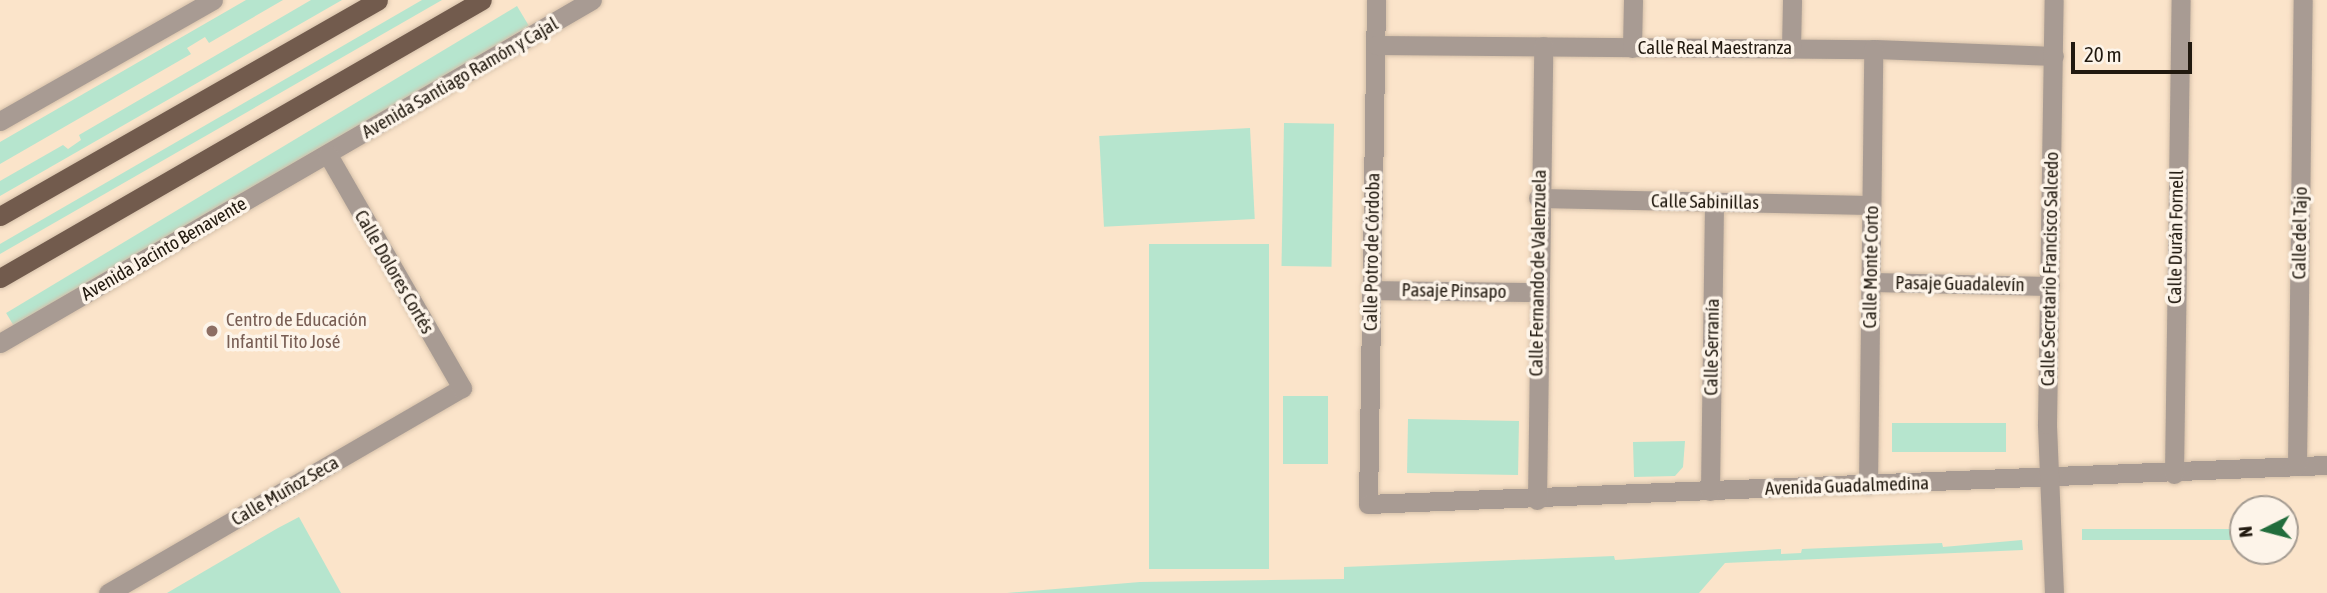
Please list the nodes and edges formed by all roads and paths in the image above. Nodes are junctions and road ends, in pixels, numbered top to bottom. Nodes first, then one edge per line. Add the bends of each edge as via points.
1 (213, 0) edge
2 (378, 0) edge
3 (482, 0) edge
4 (592, 0) edge
5 (1376, 0) edge
6 (1633, 0) edge
7 (1792, 0) edge
8 (2054, 0) edge
9 (2181, 0) edge
10 (2304, 0) edge
11 (1376, 45) junction
12 (1543, 46) junction
13 (1632, 48) junction
14 (1791, 49) junction
15 (1873, 49) junction
16 (2054, 56) junction
17 (0, 121) edge
18 (328, 155) junction
19 (1538, 198) junction
20 (1714, 203) junction
21 (1871, 205) junction
22 (0, 216) edge
23 (0, 278) edge
24 (1871, 282) junction
25 (2050, 286) junction
26 (1372, 290) junction
27 (1537, 292) junction
28 (0, 343) edge
29 (462, 388) joint
30 (2327, 465) edge
31 (2297, 466) junction
32 (2174, 474) junction
33 (2048, 478) junction
34 (1868, 485) junction
35 (1710, 491) junction
36 (1536, 500) junction
37 (1368, 504) joint
38 (108, 593) edge
39 (2054, 593) edge

1 - 17 street
2 - 22 main road
3 - 23 main road
4 - 18 street, Avenida Santiago Ramón y Cajal
5 - 11 street, Calle Potro de Córdoba
6 - 13 street
7 - 14 street
8 - 16 street, Calle Secretario Francisco Salcedo
9 - 32 street, Calle Durán Fornell
10 - 31 street, Calle del Tajo
11 - 12 street, Calle Real Maestranza
11 - 26 street, Calle Potro de Córdoba
12 - 13 street, Calle Real Maestranza
12 - 19 street, Calle Fernando de Valenzuela
13 - 14 street, Calle Real Maestranza
14 - 15 street, Calle Real Maestranza
15 - 16 street, Calle Real Maestranza
15 - 21 street, Calle Monte Corto
16 - 25 street, Calle Secretario Francisco Salcedo
18 - 28 street, Avenida Jacinto Benavente
18 - 29 street, Calle Dolores Cortés
19 - 20 street, Calle Sabinillas
19 - 27 street, Calle Fernando de Valenzuela
20 - 21 street, Calle Sabinillas
20 - 35 street, Calle Serranía
21 - 24 street, Calle Monte Corto
24 - 25 street, Pasaje Guadalevín
24 - 34 street, Calle Monte Corto
25 - 33 street, Calle Secretario Francisco Salcedo
26 - 27 street, Pasaje Pinsapo
26 - 37 street, Calle Potro de Córdoba
27 - 36 street, Calle Fernando de Valenzuela
29 - 38 street, Calle Muñoz Seca
30 - 31 street, Avenida Guadalmedina
31 - 32 street, Avenida Guadalmedina
32 - 33 street, Avenida Guadalmedina
33 - 34 street, Avenida Guadalmedina
33 - 39 street, Calle Secretario Francisco Salcedo
34 - 35 street, Avenida Guadalmedina
35 - 36 street, Avenida Guadalmedina
36 - 37 street, Avenida Guadalmedina

